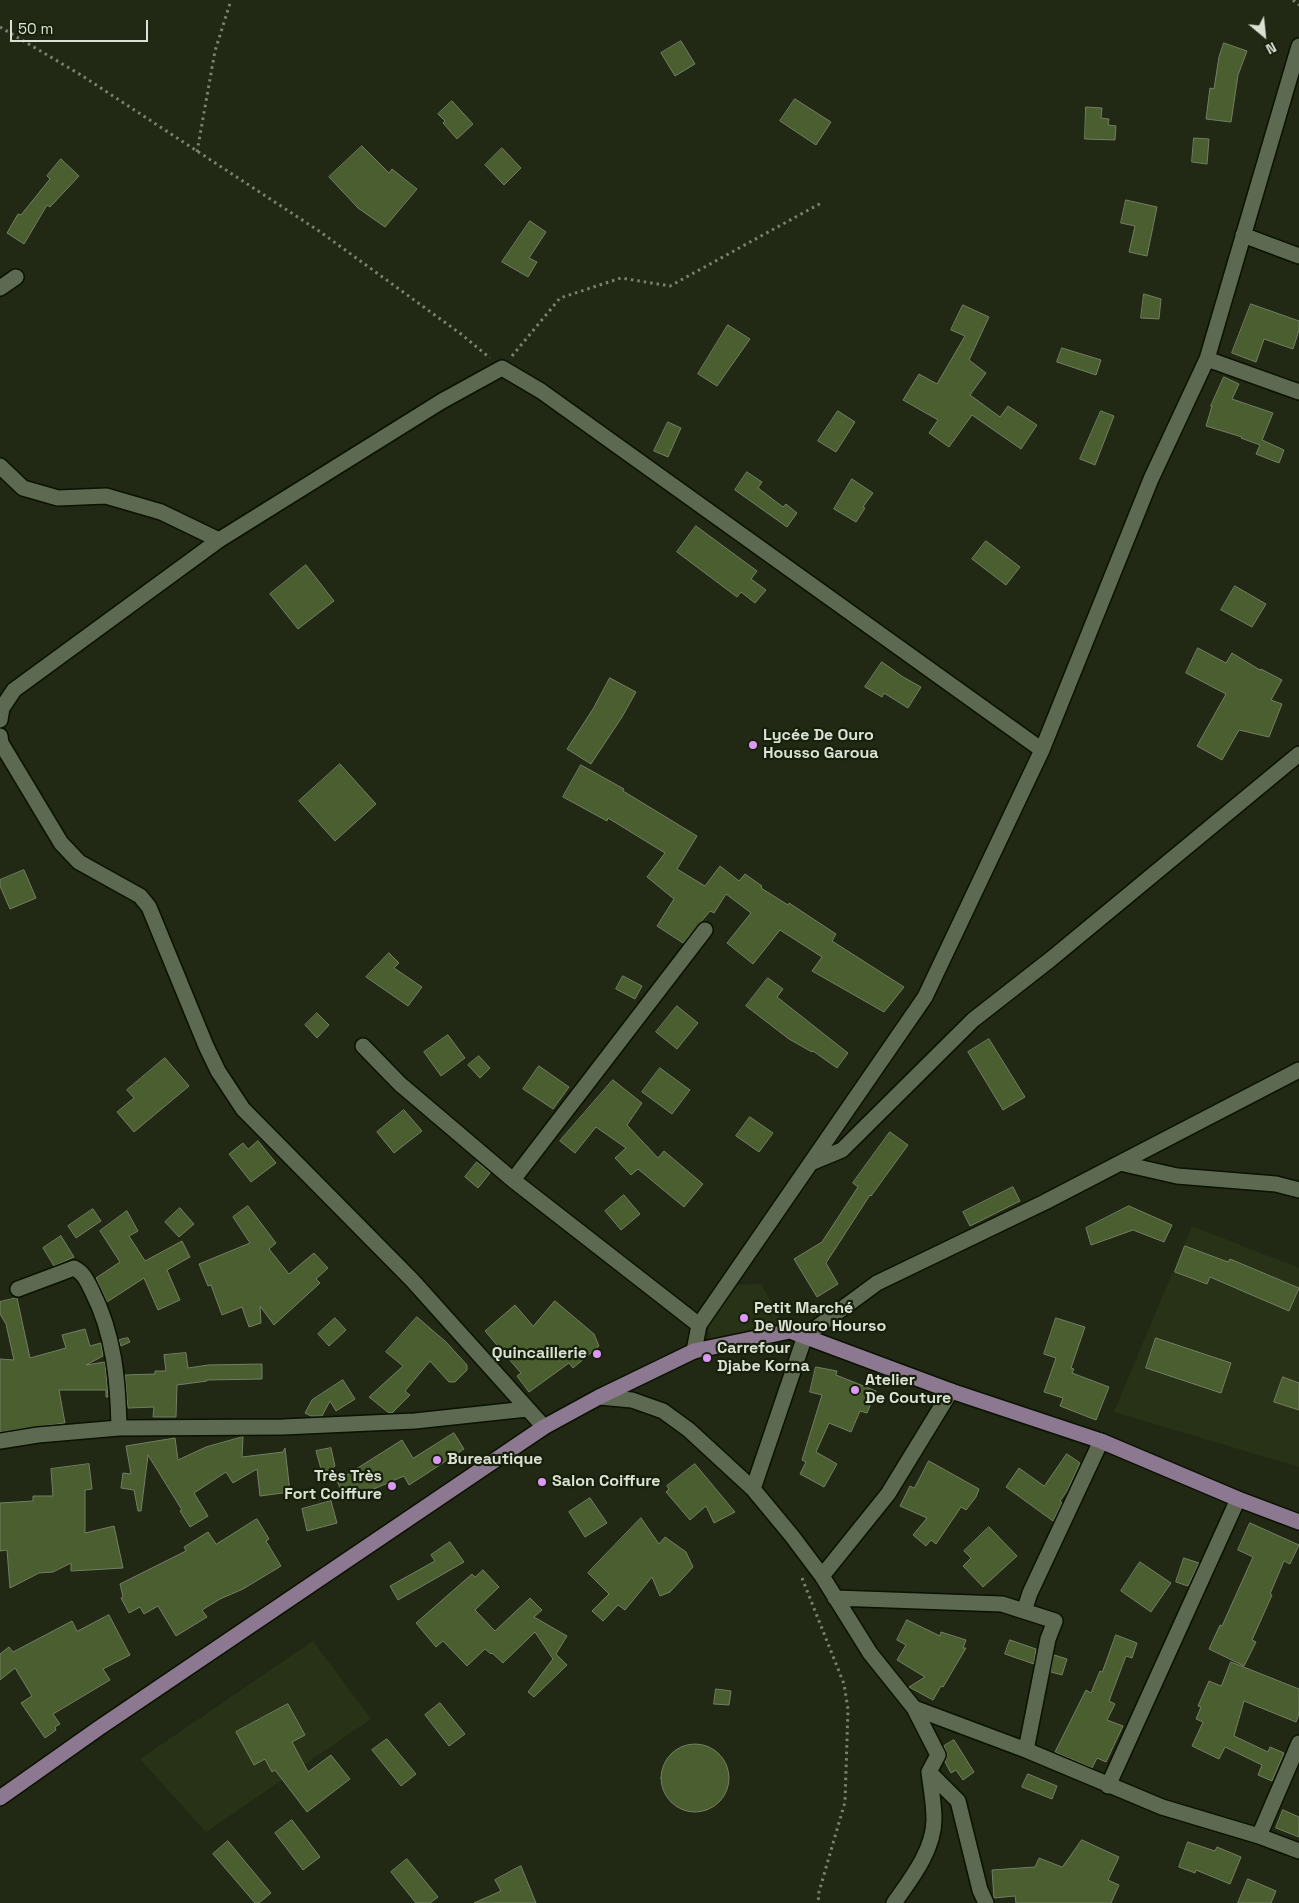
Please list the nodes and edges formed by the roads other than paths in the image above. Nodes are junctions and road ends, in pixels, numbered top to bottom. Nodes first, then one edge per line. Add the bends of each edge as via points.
1 (1299, 46) edge
2 (1243, 235) junction
3 (1299, 256) edge
4 (16, 277) dead end
5 (0, 288) edge
6 (1207, 359) junction
7 (1299, 392) edge
8 (0, 466) edge
9 (219, 540) junction
10 (1, 711) edge
11 (0, 736) edge
12 (1042, 750) junction
13 (1299, 754) edge
14 (705, 930) dead end
15 (363, 1046) dead end
16 (1299, 1070) edge
17 (813, 1162) junction
18 (1120, 1163) junction
19 (513, 1180) junction
20 (1299, 1190) edge
21 (18, 1289) dead end
22 (699, 1326) junction
23 (805, 1336) junction
24 (694, 1351) junction
25 (951, 1391) junction
26 (599, 1397) junction
27 (527, 1409) junction
28 (544, 1427) junction
29 (120, 1428) junction
30 (0, 1441) edge
31 (1100, 1441) junction
32 (753, 1489) junction
33 (1238, 1499) junction
34 (1299, 1522) edge
35 (822, 1576) junction
36 (835, 1598) junction
37 (1024, 1610) junction
38 (914, 1708) junction
39 (1299, 1743) edge
40 (1026, 1750) junction
41 (929, 1772) junction
42 (1108, 1786) junction
43 (0, 1798) edge
44 (1260, 1836) junction
45 (1299, 1851) edge
46 (894, 1903) edge
47 (986, 1903) edge

1 - 2 street
2 - 3 street
2 - 6 street
4 - 5 street
6 - 7 street
6 - 12 street via 1151,479
8 - 9 street via 24,488 58,498 106,496 161,512
9 - 10 street via 14,690
9 - 12 street via 442,401 502,368 540,391
11 - 27 street via 1,743 61,843 79,862 140,896 149,906 206,1046 243,1110 412,1280
12 - 17 street via 924,997
13 - 17 street via 973,1020 842,1150
14 - 19 street
15 - 19 street via 400,1084
16 - 18 street
17 - 22 street
18 - 20 street via 1177,1176 1276,1184
18 - 23 street via 877,1283
19 - 22 street
21 - 29 street via 74,1268 82,1272 96,1298 112,1344
22 - 24 street
23 - 24 main road via 790,1331
23 - 25 main road
23 - 32 street
24 - 26 main road
25 - 31 main road
25 - 35 street via 888,1494
26 - 28 main road
26 - 32 street via 632,1400 663,1412 689,1430
27 - 28 street
27 - 29 street via 377,1423
28 - 43 main road via 98,1728
29 - 30 street
31 - 33 main road
31 - 37 street
32 - 35 street
33 - 34 main road
33 - 42 street
35 - 36 street
36 - 37 street via 1002,1604
36 - 38 street via 870,1654
37 - 40 street via 1055,1621 1048,1639
38 - 40 street
38 - 41 street via 938,1755
39 - 44 street
40 - 42 street
41 - 46 street via 934,1820 931,1839
41 - 47 street via 958,1801
42 - 44 street via 1162,1808
44 - 45 street

